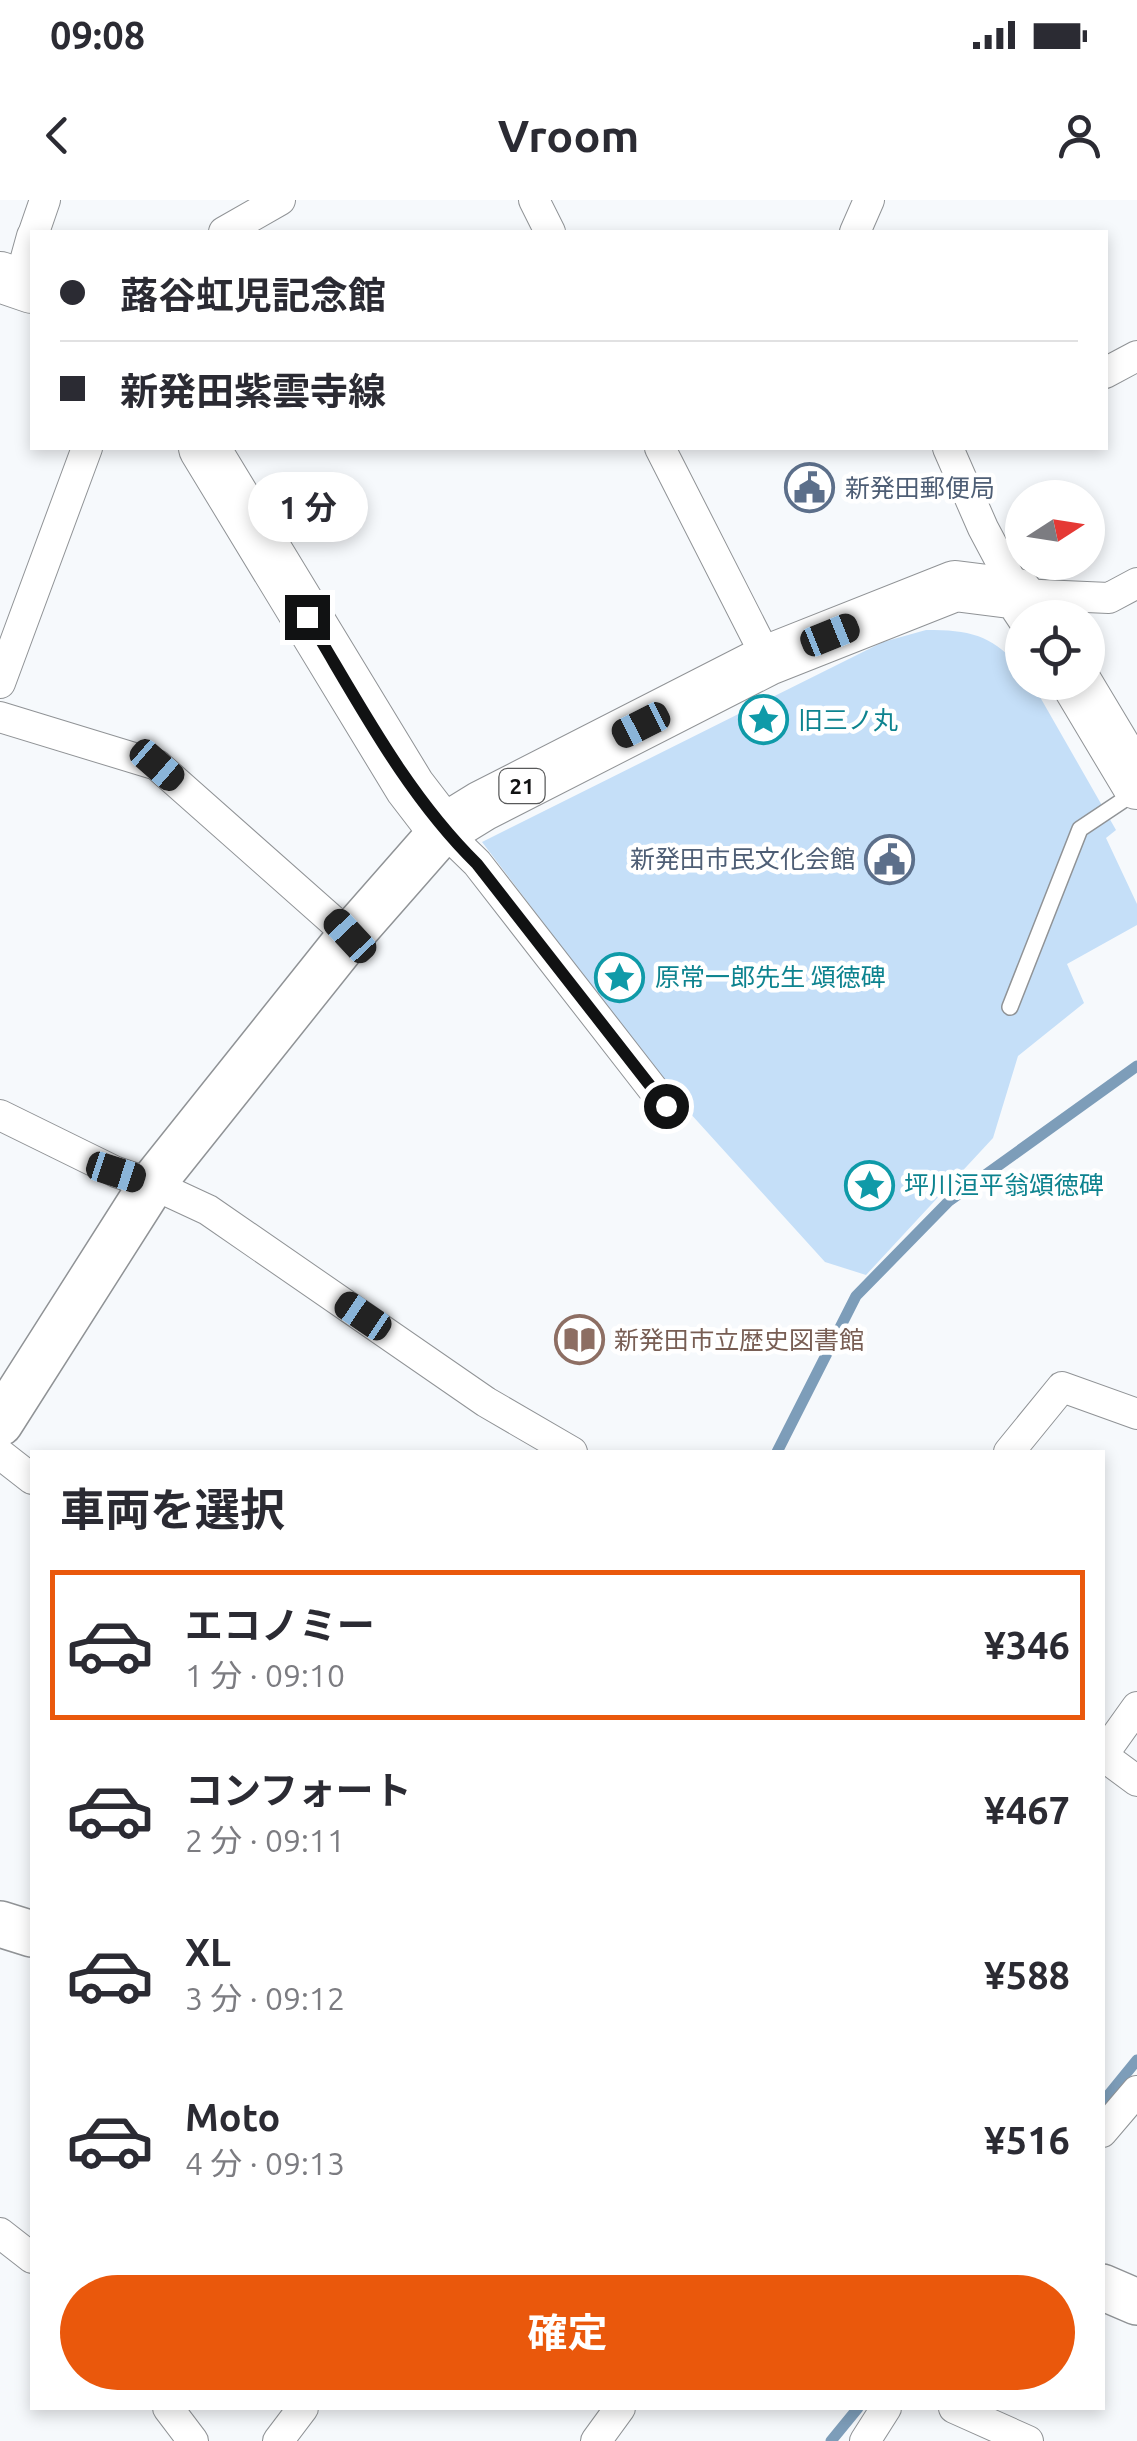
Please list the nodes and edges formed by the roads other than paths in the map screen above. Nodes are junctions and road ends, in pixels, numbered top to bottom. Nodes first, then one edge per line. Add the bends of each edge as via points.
1 (46, 200) edge
2 (280, 200) edge
3 (534, 200) edge
4 (869, 200) edge
5 (36, 230) edge
6 (228, 230) edge
7 (549, 230) edge
8 (856, 230) edge
9 (1137, 356) edge
10 (1108, 371) edge
11 (86, 450) edge
12 (205, 450) edge
13 (661, 450) edge
14 (955, 450) edge
15 (1137, 583) edge
16 (1005, 600) edge
17 (1023, 600) edge
18 (1088, 600) edge
19 (768, 660) junction
20 (0, 683) edge
21 (1086, 700) edge
22 (0, 717) edge
23 (1137, 788) edge
24 (443, 830) junction
25 (350, 936) junction
26 (1010, 1007) dead end
27 (666, 1106) dead end
28 (0, 1115) edge
29 (152, 1184) junction
30 (1137, 1414) edge
31 (0, 1423) edge
32 (569, 1450) edge
33 (1010, 1450) edge
34 (0, 1454) edge
35 (30, 1478) edge
36 (1137, 1707) edge
37 (1105, 1752) edge
38 (1105, 1757) edge
39 (1137, 1781) edge
40 (0, 1924) edge
41 (30, 1933) edge
42 (1137, 2091) edge
43 (1105, 2128) edge
44 (0, 2233) edge
45 (30, 2256) edge
46 (1105, 2288) edge
47 (1137, 2302) edge
48 (170, 2410) edge
49 (301, 2410) edge
50 (619, 2410) edge
51 (885, 2410) edge
52 (958, 2410) edge
53 (193, 2441) edge
54 (278, 2441) edge
55 (596, 2441) edge
56 (864, 2441) edge
57 (1028, 2441) edge

1 - 5 street
2 - 6 street
3 - 7 street
4 - 8 street
9 - 10 street
11 - 20 street
12 - 24 main road via 410,787
13 - 19 street
14 - 17 street via 983,528
15 - 18 street
16 - 19 main road, 21 via 954,586
19 - 24 main road, 21
21 - 23 main road
22 - 25 street via 157,765
23 - 26 lane via 1080,829
24 - 25 street
24 - 27 street via 477,864
25 - 29 street
28 - 29 street
29 - 31 street
29 - 32 street via 208,1210 486,1402
30 - 33 street via 1062,1387
34 - 35 street
36 - 37 street
38 - 39 street
40 - 41 street
42 - 43 street
44 - 45 street
46 - 47 street
48 - 53 street
49 - 54 street
50 - 55 street
51 - 56 street
52 - 57 street

